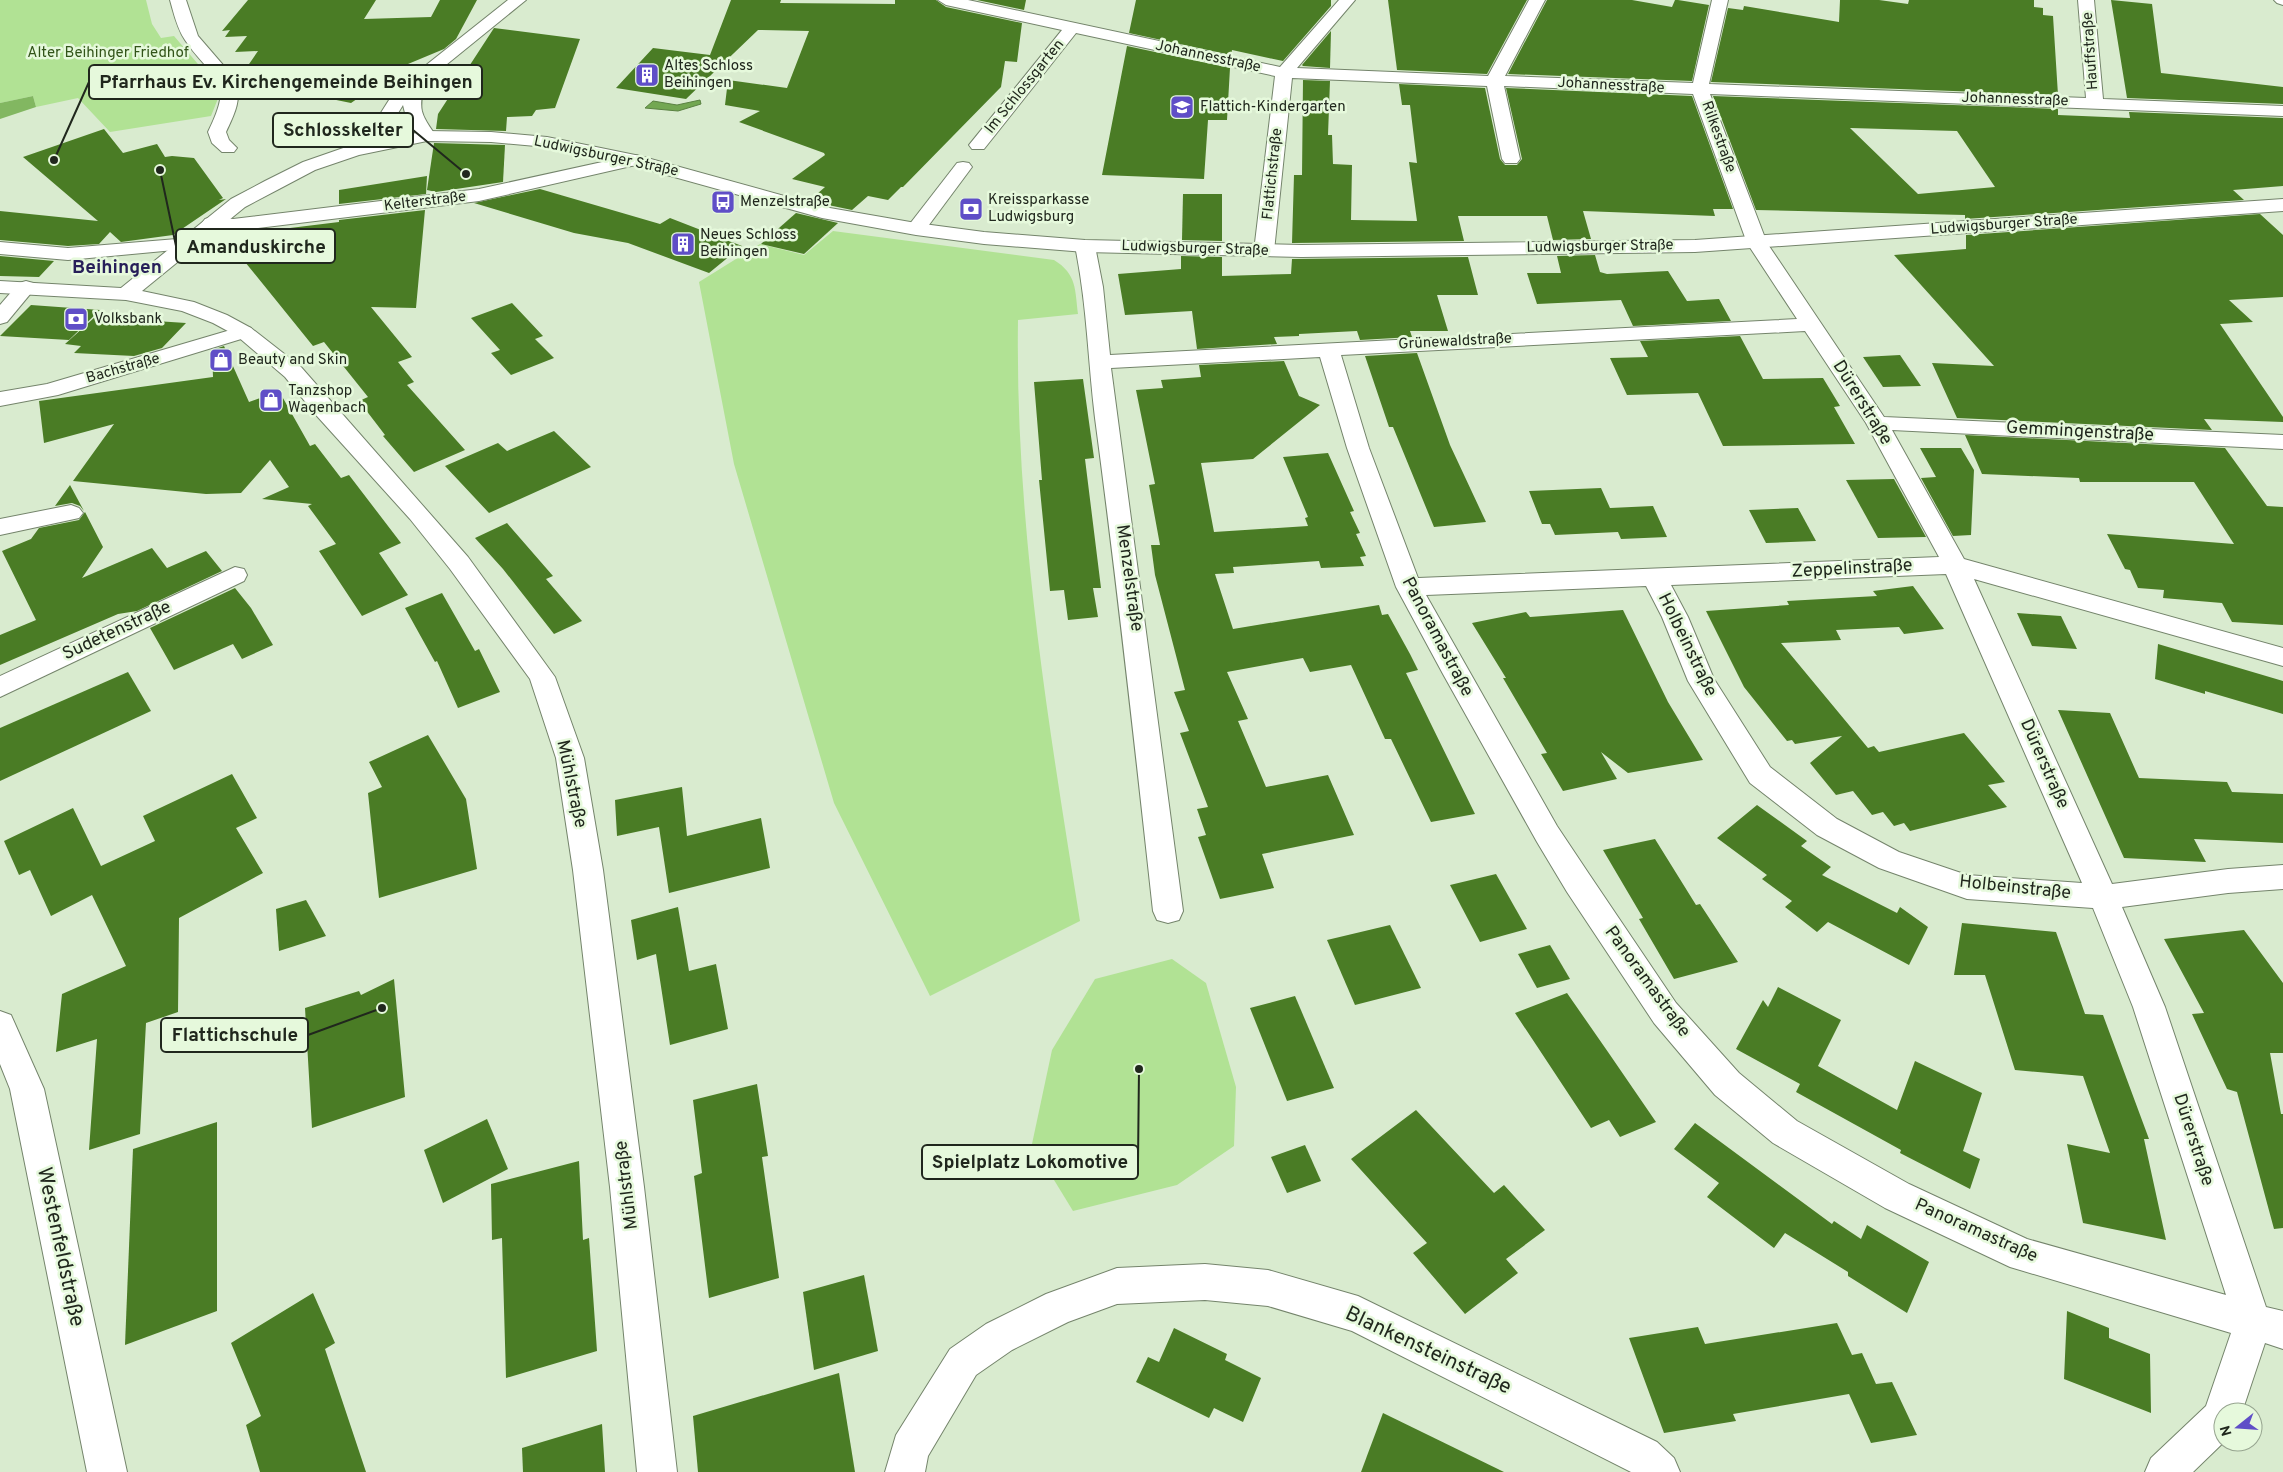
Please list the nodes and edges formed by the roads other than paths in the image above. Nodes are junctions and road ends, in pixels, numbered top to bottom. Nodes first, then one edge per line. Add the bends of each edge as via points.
1 (178, 0) edge
2 (518, 0) edge
3 (946, 0) edge
4 (1347, 0) edge
5 (1538, 0) edge
6 (1720, 0) edge
7 (2086, 0) edge
8 (1071, 29) junction
9 (1284, 73) junction
10 (417, 80) junction
11 (1494, 81) junction
12 (1700, 90) junction
13 (2095, 103) junction
14 (2283, 111) edge
15 (412, 117) junction
16 (381, 126) junction
17 (428, 136) junction
18 (396, 140) junction
19 (978, 145) dead end
20 (228, 148) dead end
21 (355, 150) junction
22 (1511, 159) dead end
23 (634, 160) junction
24 (963, 167) dead end
25 (2283, 205) edge
26 (212, 223) junction
27 (916, 229) junction
28 (1757, 243) junction
29 (189, 244) junction
30 (1085, 246) junction
31 (0, 248) edge
32 (1264, 251) junction
33 (0, 287) edge
34 (26, 287) junction
35 (126, 294) junction
36 (0, 318) edge
37 (1812, 324) junction
38 (244, 332) junction
39 (1328, 349) junction
40 (1099, 362) junction
41 (0, 399) edge
42 (1877, 423) junction
43 (2283, 442) edge
44 (71, 513) dead end
45 (0, 528) edge
46 (1955, 565) junction
47 (235, 575) dead end
48 (1655, 578) junction
49 (1409, 587) junction
50 (2283, 657) edge
51 (0, 687) edge
52 (2283, 878) edge
53 (2103, 897) junction
54 (1168, 911) dead end
55 (0, 1025) edge
56 (2268, 1326) edge
57 (2228, 1402) edge
58 (2213, 1426) edge
59 (107, 1472) edge
60 (657, 1472) edge
61 (905, 1472) edge
62 (1660, 1472) edge
63 (2165, 1472) edge

1 - 20 street via 192,39 227,76 232,90 226,117 216,132 221,143
2 - 10 street
3 - 8 street, Johannesstraße
4 - 9 street
5 - 11 street
6 - 12 street, Rilkestraße
7 - 13 street, Hauffstraße
8 - 9 street, Johannesstraße
8 - 19 street, Im Schlossgarten
9 - 11 street, Johannesstraße
9 - 32 street, Flattichstraße
10 - 15 street
10 - 16 street via 402,93
11 - 12 street, Johannesstraße
11 - 22 street
12 - 13 street, Johannesstraße
12 - 28 street, Rilkestraße
13 - 14 street, Johannesstraße
15 - 17 street
15 - 18 street
16 - 18 street
16 - 21 street
17 - 18 street, Ludwigsburger Straße
17 - 23 street, Ludwigsburger Straße via 547,142
18 - 21 street, Ludwigsburger Straße
21 - 26 street, Ludwigsburger Straße via 309,166 238,203
23 - 26 street, Kelterstraße via 479,195 233,224
23 - 27 street, Ludwigsburger Straße via 822,212
24 - 27 street
25 - 28 street, Ludwigsburger Straße
26 - 29 street, Ludwigsburger Straße
27 - 30 street, Ludwigsburger Straße
28 - 32 street, Ludwigsburger Straße
28 - 37 street, Dürerstraße
29 - 31 street via 68,254
29 - 35 street, Ludwigsburger Straße
30 - 32 street, Ludwigsburger Straße
30 - 40 street, Menzelstraße via 1090,266
33 - 34 street, Mühlstraße
34 - 35 street, Mühlstraße
34 - 36 street
35 - 38 street, Mühlstraße via 187,306
37 - 39 street, Grünewaldstraße
37 - 42 street, Dürerstraße
38 - 41 street, Bachstraße via 50,390
38 - 60 street, Mühlstraße via 293,372 418,514 459,563 542,677 570,758 588,870 627,1187
39 - 40 street, Grünewaldstraße
39 - 49 street, Panoramastraße via 1358,448
40 - 54 street, Menzelstraße via 1133,602
42 - 43 street, Gemmingenstraße
42 - 46 street, Dürerstraße
44 - 45 street
46 - 48 street, Zeppelinstraße
46 - 50 street, Zeppelinstraße
46 - 53 street, Dürerstraße
47 - 51 street, Sudetenstraße
48 - 49 street, Zeppelinstraße
48 - 53 street, Holbeinstraße via 1701,681 1760,774 1827,827 1889,860 1967,887
49 - 56 street, Panoramastraße via 1547,834 1578,883 1665,1013 1727,1084 1794,1137 1897,1196 2023,1255
52 - 53 street, Holbeinstraße via 2228,881
53 - 56 street, Dürerstraße via 2149,1007
55 - 59 street, Westenfeldstraße via 27,1088
56 - 57 street
58 - 63 street
61 - 62 street, Blankensteinstraße via 910,1449 963,1362 999,1338 1058,1307 1117,1286 1206,1282 1268,1288 1358,1314 1643,1456

